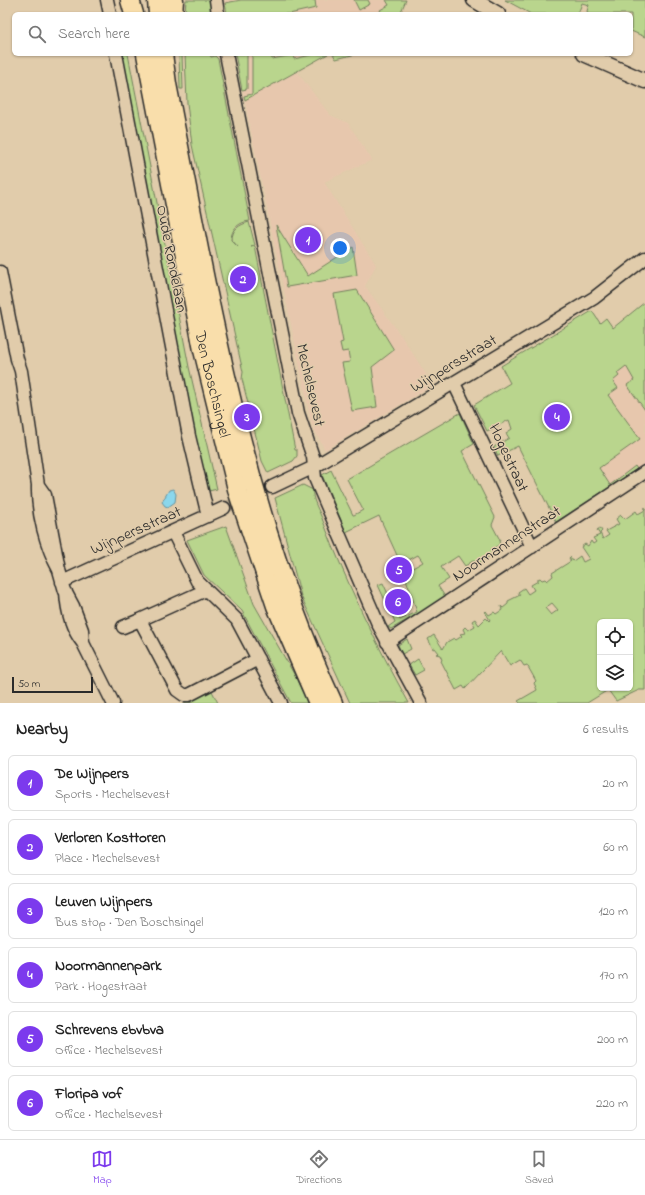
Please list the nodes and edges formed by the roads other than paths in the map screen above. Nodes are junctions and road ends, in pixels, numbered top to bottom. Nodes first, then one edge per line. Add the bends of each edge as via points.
1 (108, 0) edge
2 (130, 0) edge
3 (142, 0) edge
4 (157, 0) edge
5 (174, 0) edge
6 (216, 0) edge
7 (474, 0) edge
8 (110, 12) edge
9 (133, 12) edge
10 (142, 12) edge
11 (158, 12) edge
12 (173, 12) edge
13 (218, 12) edge
14 (495, 12) edge
15 (116, 56) edge
16 (150, 56) edge
17 (151, 56) edge
18 (173, 56) edge
19 (226, 56) edge
20 (589, 56) edge
21 (645, 81) edge
22 (167, 84) junction
23 (645, 258) edge
24 (0, 272) edge
25 (5, 318) edge
26 (454, 383) junction
27 (314, 468) junction
28 (645, 472) edge
29 (272, 487) tunnel mouth
30 (224, 508) tunnel mouth
31 (208, 516) junction
32 (173, 532) junction
33 (532, 547) junction
34 (64, 587) junction
35 (206, 590) junction
36 (140, 620) junction
37 (123, 627) dead end
38 (387, 642) junction
39 (258, 659) junction
40 (113, 703) edge
41 (281, 703) edge
42 (318, 703) edge
43 (333, 703) edge
44 (421, 703) edge

1 - 8 street
2 - 9 main road
3 - 10 main road
4 - 11 main road
5 - 12 main road
6 - 13 street
7 - 14 street
15 - 31 street, Oude Rondelaan via 188,428
16 - 42 main road, Den Boschsingel via 201,342 238,493 276,606
17 - 22 main road, Den Boschsingel
18 - 22 main road via 173,70
19 - 27 street, Mechelsevest via 298,413 313,457
20 - 21 street
22 - 43 main road, Den Boschsingel via 217,342 250,475 290,600
23 - 26 street, Wijnpersstraat via 594,298
24 - 25 street
25 - 34 street via 21,371 38,485 45,496
26 - 27 street, Wijnpersstraat
26 - 33 street, Hogestraat
27 - 29 street, Wijnpersstraat
27 - 38 street, Mechelsevest via 315,478
28 - 33 street, Noormannenstraat
30 - 31 street, Wijnpersstraat
31 - 32 street, Wijnpersstraat
32 - 34 street, Wijnpersstraat
32 - 35 street via 197,581
33 - 38 street, Noormannenstraat
34 - 40 street via 67,609 75,633
35 - 36 street
35 - 39 street via 237,620
36 - 37 street
36 - 39 street via 176,688 184,695 191,694
38 - 44 street, Mechelsevest
39 - 41 street

